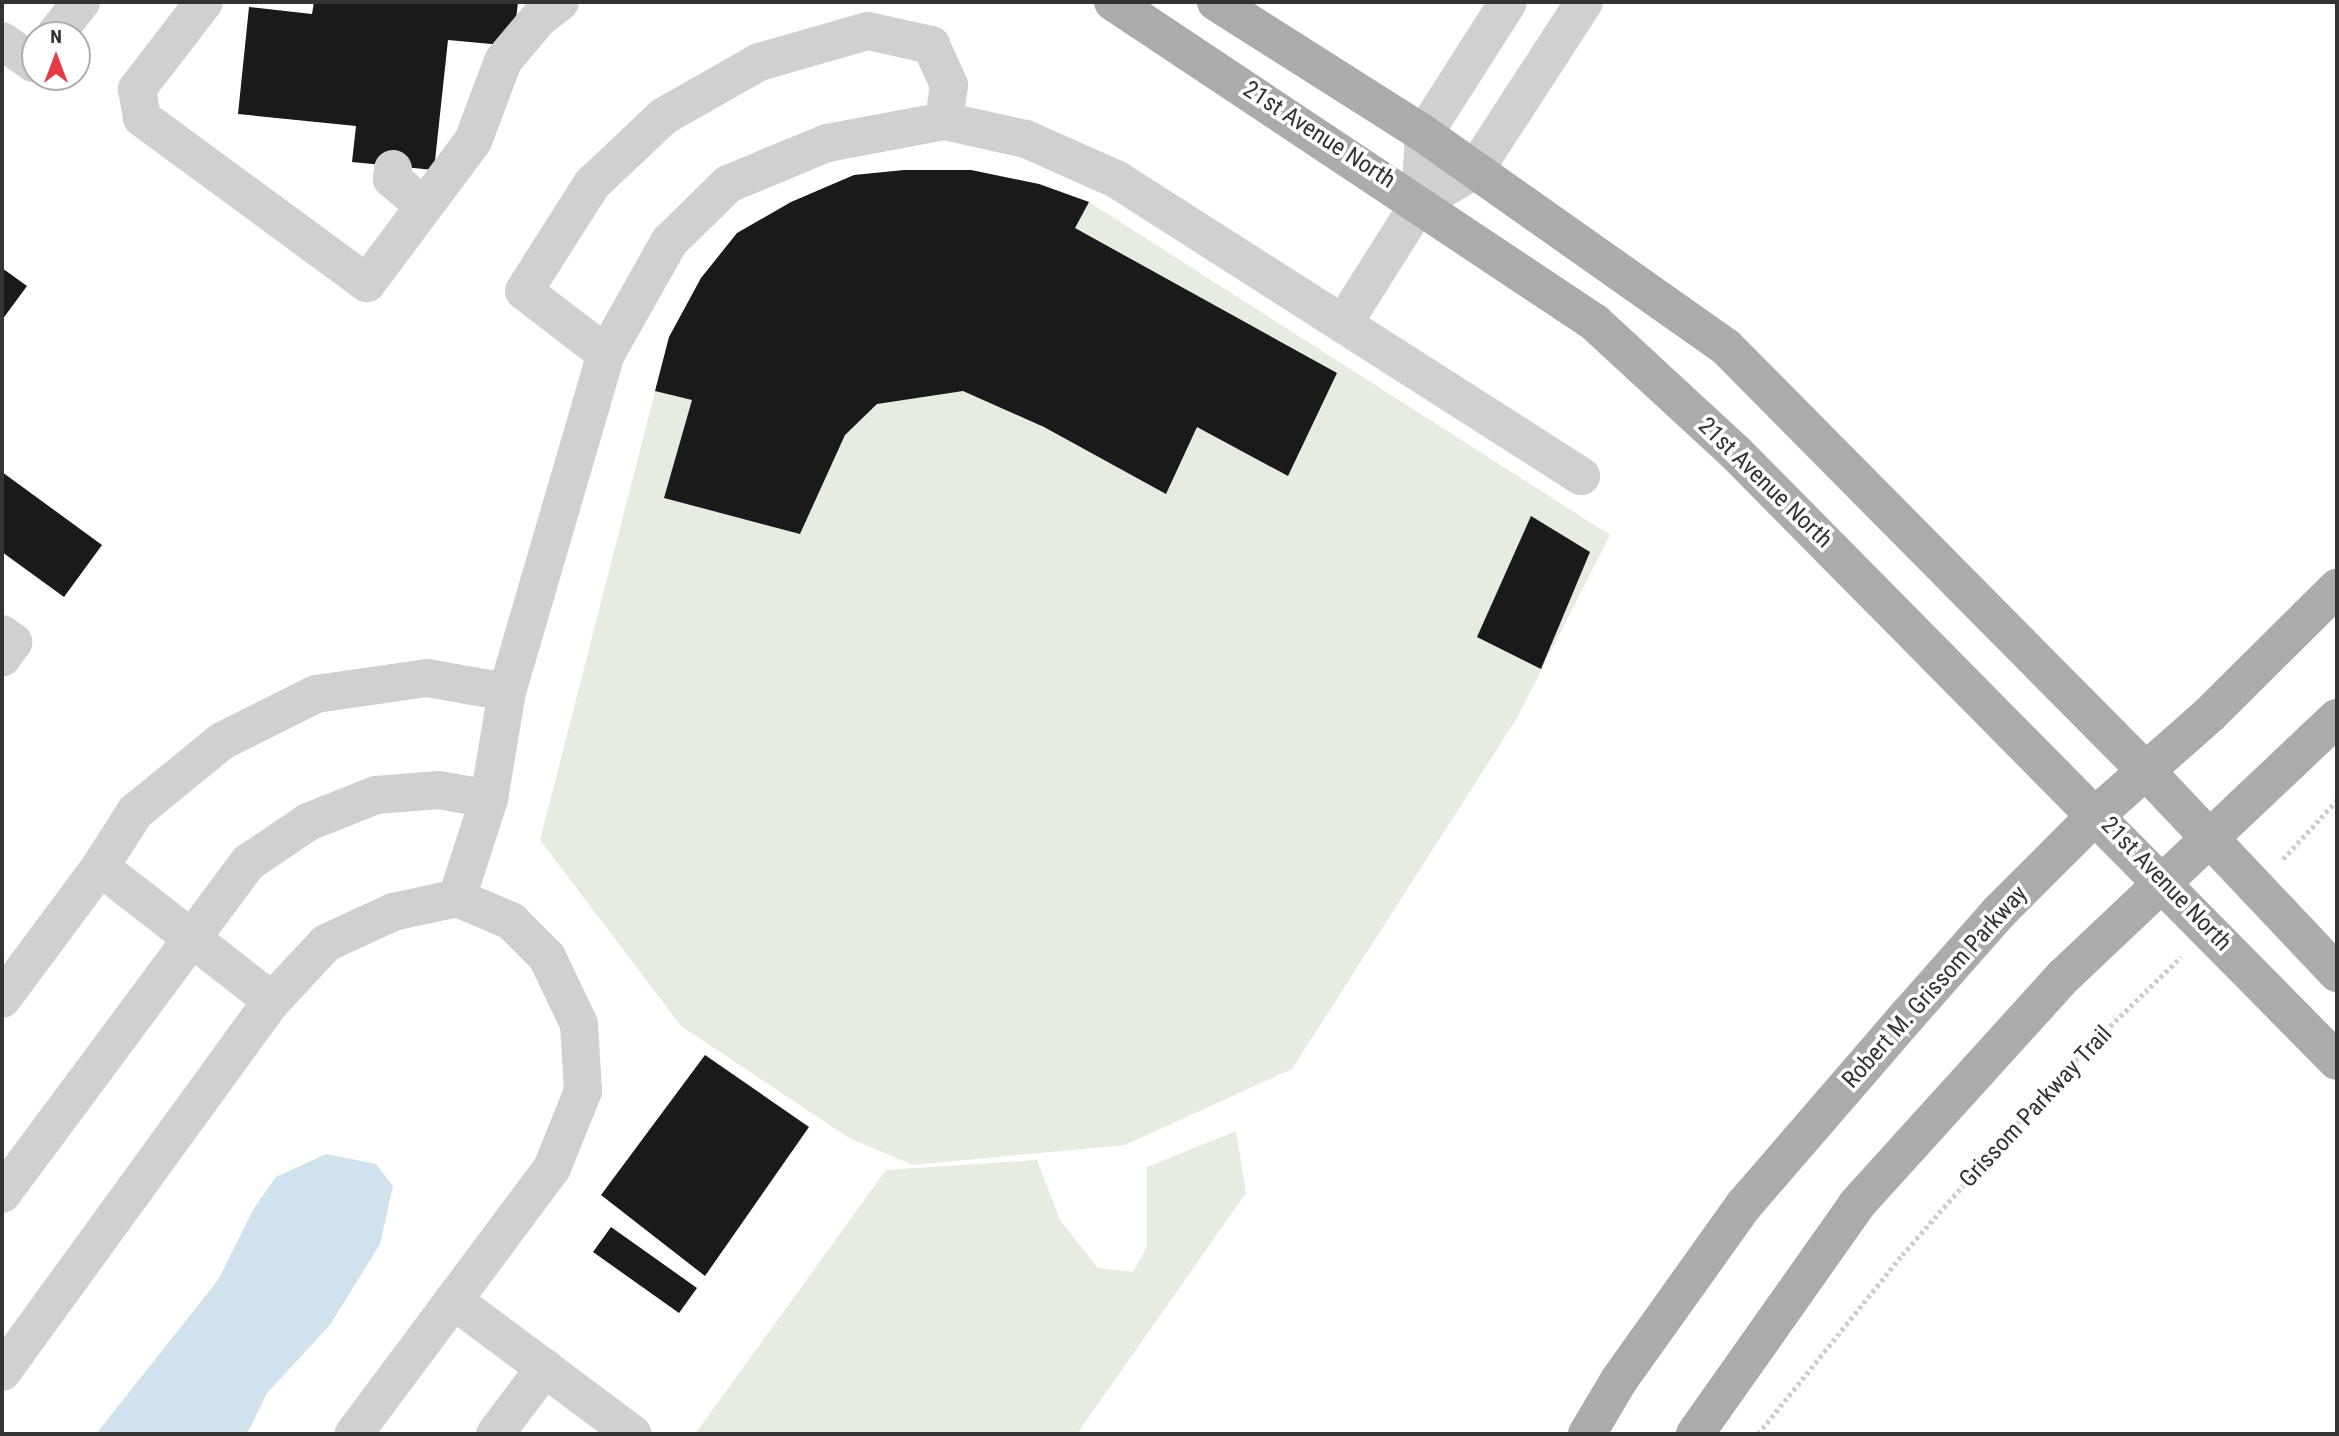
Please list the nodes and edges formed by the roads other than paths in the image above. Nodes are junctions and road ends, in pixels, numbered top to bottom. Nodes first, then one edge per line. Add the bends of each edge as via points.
1 (81, 2) edge
2 (204, 2) edge
3 (560, 2) edge
4 (1113, 2) edge
5 (1216, 2) edge
6 (1508, 2) edge
7 (1584, 2) edge
8 (66, 21) edge
9 (2, 41) edge
10 (21, 55) edge
11 (944, 121) junction
12 (1424, 134) junction
13 (393, 169) dead end
14 (1475, 170) junction
15 (1420, 202) junction
16 (424, 206) junction
17 (1343, 324) junction
18 (606, 354) junction
19 (1581, 476) dead end
20 (2337, 588) edge
21 (2, 634) edge
22 (2, 658) edge
23 (506, 692) junction
24 (2337, 718) edge
25 (2147, 772) junction
26 (489, 799) junction
27 (2097, 814) junction
28 (2212, 841) junction
29 (100, 867) junction
30 (2166, 883) junction
31 (457, 898) junction
32 (190, 938) junction
33 (2337, 973) edge
34 (2, 999) edge
35 (272, 1001) junction
36 (2337, 1060) edge
37 (2, 1195) edge
38 (453, 1300) junction
39 (545, 1368) junction
40 (2, 1372) edge
41 (617, 1430) edge
42 (354, 1434) edge
43 (495, 1434) edge
44 (1587, 1434) edge
45 (1695, 1434) edge

1 - 8 street
2 - 16 street via 137,89 142,118 367,283
3 - 16 street via 539,18 503,61 473,141
4 - 15 main road, 21st Avenue North
5 - 12 main road
6 - 12 street
7 - 14 street
9 - 10 street
11 - 17 street via 1026,139 1116,179
11 - 18 street via 827,144 728,184 669,242
11 - 18 street via 949,85 931,45 868,31 760,62 664,116 592,184 524,291
12 - 14 main road
12 - 15 street
13 - 16 street via 392,179
14 - 15 street
14 - 25 main road via 1726,347
15 - 17 street
15 - 27 main road, 21st Avenue North via 1594,321 1736,453
17 - 19 street
18 - 23 street
20 - 25 main road, Robert M. Grissom Parkway
21 - 22 street via 13,642
23 - 26 street
23 - 29 street via 427,678 316,694 222,741 135,812
24 - 28 main road
25 - 27 main road, Robert M. Grissom Parkway
25 - 28 main road
26 - 31 street
26 - 32 street via 439,790 376,795 308,822 249,862
27 - 30 main road, 21st Avenue North
27 - 44 main road, Robert M. Grissom Parkway via 1998,913 1744,1205 1619,1380
28 - 30 main road
28 - 33 main road
29 - 32 street
29 - 34 street
30 - 36 main road, 21st Avenue North
30 - 45 main road via 2066,975 1857,1205
31 - 35 street via 393,912 326,943
31 - 38 street via 511,921 547,957 579,1024 583,1091 552,1168
32 - 35 street
32 - 37 street
35 - 40 street
38 - 39 street
38 - 42 street
39 - 41 street
39 - 43 street

